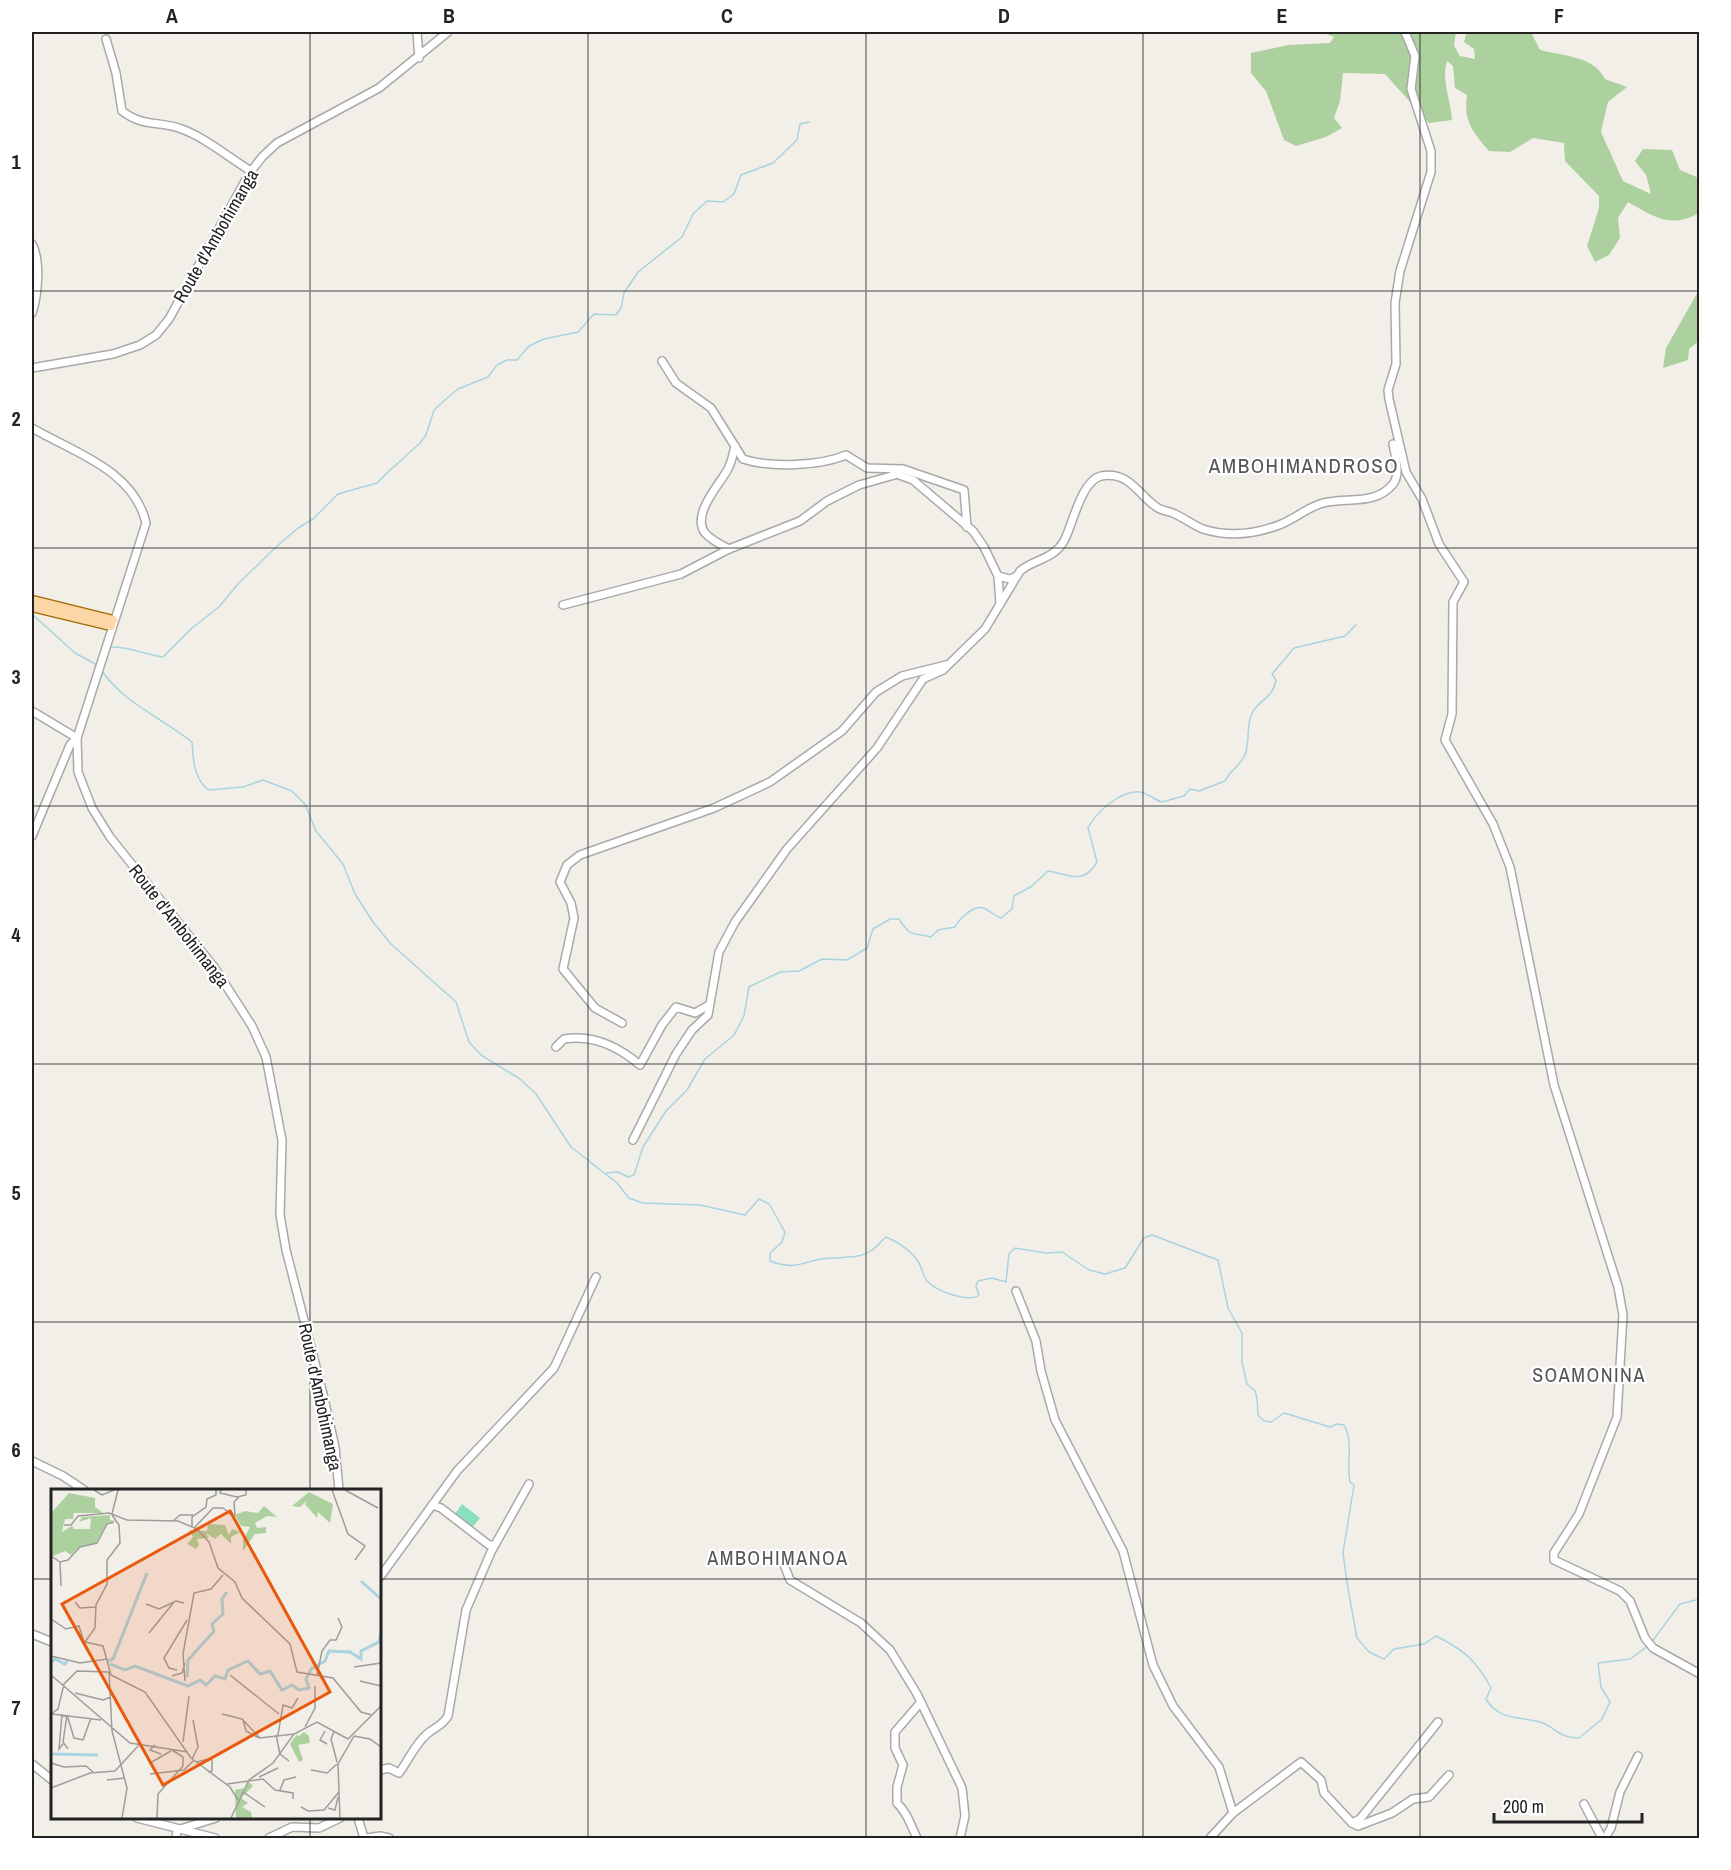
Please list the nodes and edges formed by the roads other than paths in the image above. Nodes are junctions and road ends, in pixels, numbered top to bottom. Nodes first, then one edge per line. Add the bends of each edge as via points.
1 (417, 32) edge
2 (448, 32) edge
3 (1405, 32) edge
4 (106, 39) dead end
5 (419, 58) junction
6 (251, 171) junction
7 (32, 244) edge
8 (32, 313) edge
9 (662, 361) dead end
10 (32, 368) edge
11 (32, 428) edge
12 (1397, 436) junction
13 (735, 447) junction
14 (883, 468) junction
15 (898, 474) junction
16 (967, 527) junction
17 (729, 549) junction
18 (998, 576) junction
19 (1017, 576) junction
20 (32, 600) edge
21 (563, 605) dead end
22 (1000, 605) junction
23 (32, 607) edge
24 (112, 623) junction
25 (949, 665) junction
26 (32, 711) edge
27 (77, 738) junction
28 (32, 836) edge
29 (709, 1005) junction
30 (622, 1023) dead end
31 (556, 1047) dead end
32 (633, 1140) dead end
33 (596, 1277) dead end
34 (1016, 1291) dead end
35 (32, 1461) edge
36 (529, 1484) dead end
37 (81, 1489) edge
38 (339, 1489) edge
39 (432, 1505) junction
40 (494, 1545) junction
41 (783, 1562) dead end
42 (381, 1576) edge
43 (32, 1634) edge
44 (51, 1642) edge
45 (1700, 1674) edge
46 (921, 1702) junction
47 (1438, 1722) dead end
48 (1638, 1756) dead end
49 (32, 1764) edge
50 (381, 1770) edge
51 (1449, 1774) dead end
52 (51, 1779) edge
53 (1584, 1804) dead end
54 (1233, 1813) junction
55 (140, 1819) edge
56 (213, 1819) edge
57 (338, 1819) edge
58 (358, 1819) edge
59 (1352, 1823) junction
60 (177, 1830) junction
61 (365, 1838) edge
62 (176, 1839) edge
63 (215, 1839) edge
64 (269, 1839) edge
65 (389, 1839) edge
66 (917, 1839) edge
67 (960, 1839) edge
68 (1210, 1839) edge
69 (1603, 1839) edge

1 - 5 street
2 - 5 street, Route d'Ambohimanga
3 - 12 street via 1415,56 1411,89 1431,151 1431,172 1396,294 1396,364 1388,390
4 - 6 street via 122,111 141,123 177,127
5 - 6 street, Route d'Ambohimanga via 379,88 277,143
6 - 10 street, Route d'Ambohimanga via 169,320 156,335 113,354
7 - 8 street via 36,260 36,301
9 - 13 street via 676,383 711,408 734,436
11 - 24 street, Route d'Ambohimanga via 110,472 143,509 146,523
12 - 19 street via 1393,443 1397,473 1387,490 1362,500 1322,504 1280,525 1244,534 1201,528 1161,510 1128,480 1103,476 1093,479 1063,542 1047,559 1026,566
12 - 45 street via 1406,472 1422,499 1432,529 1464,579 1453,602 1452,714 1445,740 1493,824 1510,867 1554,1085 1618,1287 1623,1315 1616,1424 1579,1514 1554,1553 1554,1560 1620,1591 1630,1601 1653,1648
13 - 14 street via 747,460 801,466 846,455 867,468
13 - 17 street via 728,470 705,506 703,528
14 - 15 street
14 - 16 street via 910,471 964,490
15 - 16 street via 913,480
15 - 17 street via 859,485 827,501 800,521
16 - 18 street via 984,547
17 - 21 street via 681,574
18 - 19 street
18 - 22 street
19 - 22 street
20 - 24 main road
22 - 25 street via 985,629
23 - 24 main road
24 - 27 street, Route d'Ambohimanga
25 - 29 street via 923,679 877,748 787,849 735,922 719,952
25 - 30 street via 902,676 869,696 842,731 770,782 714,808 580,855 567,865 560,882 574,918 562,969 595,1008
26 - 27 street
27 - 28 street via 70,746
27 - 38 street, Route d'Ambohimanga via 78,772 92,808 110,837 214,967 252,1026 266,1058 282,1140 280,1215 294,1288 335,1447
29 - 31 street via 695,1013 676,1006 640,1065 621,1050 584,1038 564,1039
29 - 32 street via 708,1014 676,1054
33 - 39 street via 554,1368 457,1471
34 - 54 street via 1036,1341 1055,1420 1123,1551 1154,1665 1173,1706 1219,1767
35 - 37 street
36 - 40 street
39 - 40 street
39 - 42 street
40 - 50 street via 466,1610 448,1716 419,1743 399,1773 389,1768
41 - 46 street via 790,1580 861,1623 882,1641
43 - 44 street
46 - 66 street via 899,1725 894,1741 903,1765 897,1803 906,1813
46 - 67 street via 962,1788 965,1816
47 - 59 street via 1360,1819
48 - 69 street via 1620,1792 1611,1828
49 - 52 street
51 - 59 street via 1429,1797 1413,1798 1371,1822 1358,1826
53 - 69 street
54 - 59 street via 1301,1762 1321,1780 1324,1793
54 - 68 street
55 - 60 street
56 - 60 street
57 - 64 street via 319,1827 292,1827
58 - 61 street
60 - 62 street
60 - 63 street
61 - 65 street

